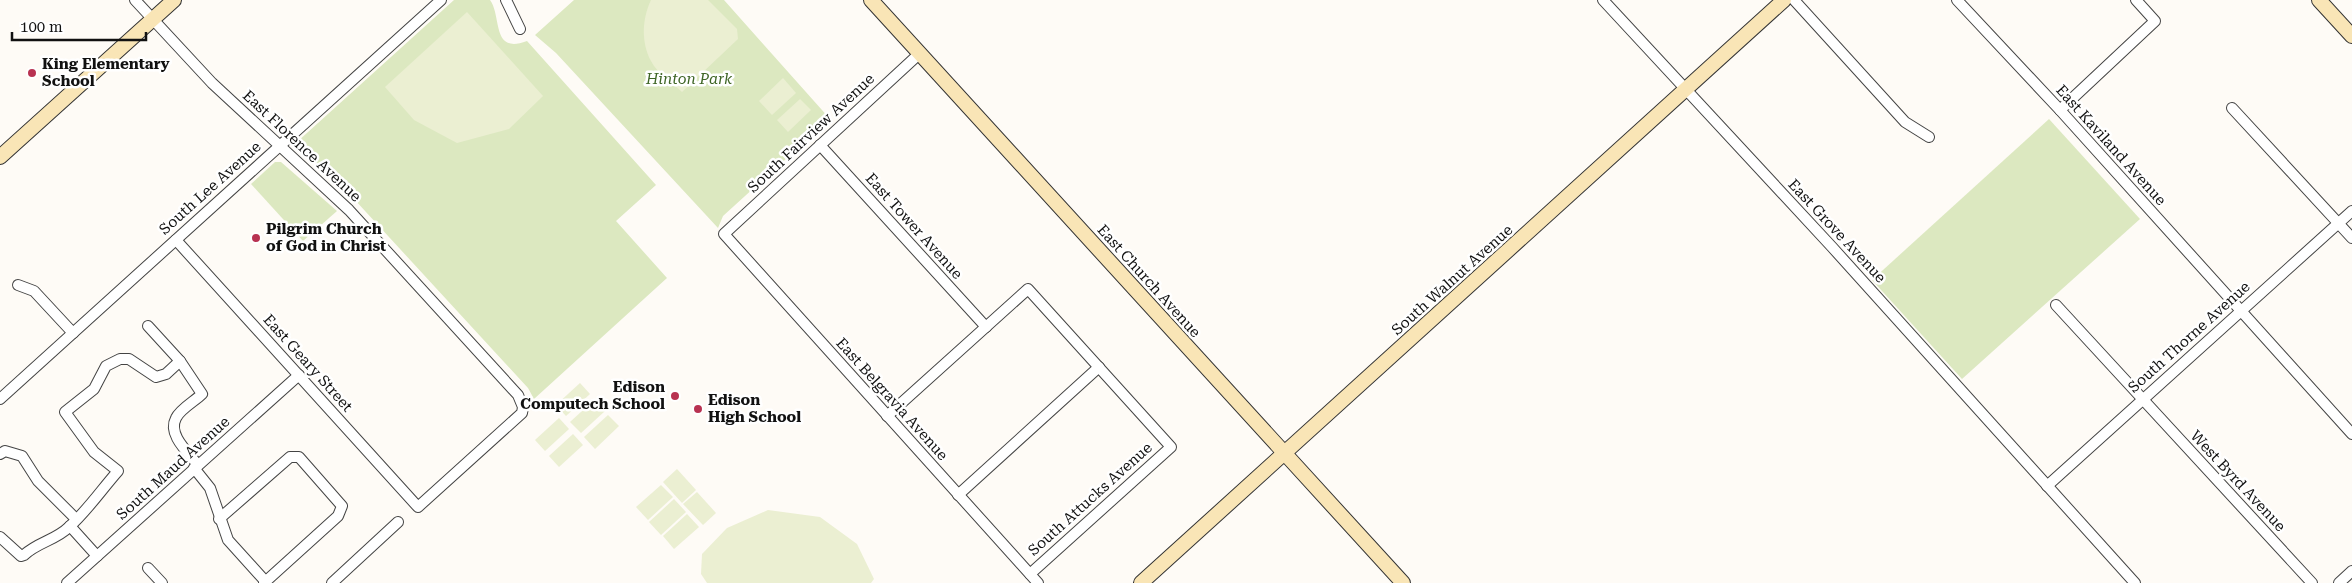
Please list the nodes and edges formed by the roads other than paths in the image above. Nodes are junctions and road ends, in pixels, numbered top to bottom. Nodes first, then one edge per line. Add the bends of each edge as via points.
1 (135, 0) edge
2 (174, 0) edge
3 (441, 0) edge
4 (506, 0) edge
5 (871, 0) edge
6 (1603, 0) edge
7 (1794, 0) edge
8 (1957, 0) edge
9 (2136, 0) edge
10 (2320, 0) edge
11 (1780, 1) edge
12 (152, 20) junction
13 (520, 29) dead end
14 (2352, 36) edge
15 (919, 54) junction
16 (1685, 90) junction
17 (2232, 108) dead end
18 (2060, 110) junction
19 (1929, 137) dead end
20 (820, 145) junction
21 (279, 146) junction
22 (0, 157) edge
23 (2352, 211) edge
24 (2338, 223) junction
25 (724, 234) joint
26 (2352, 238) edge
27 (176, 240) junction
28 (18, 285) dead end
29 (2056, 305) dead end
30 (2240, 312) junction
31 (148, 326) dead end
32 (986, 327) junction
33 (73, 333) junction
34 (180, 361) junction
35 (1099, 367) junction
36 (299, 375) junction
37 (0, 399) edge
38 (2142, 400) junction
39 (887, 416) junction
40 (2352, 434) edge
41 (0, 454) edge
42 (1283, 454) junction
43 (196, 466) junction
44 (2047, 486) junction
45 (958, 495) junction
46 (418, 507) joint
47 (219, 519) junction
48 (73, 522) junction
49 (398, 522) dead end
50 (0, 537) edge
51 (97, 556) junction
52 (148, 568) dead end
53 (2352, 571) edge
54 (1030, 574) junction
55 (265, 582) edge
56 (67, 583) edge
57 (162, 583) edge
58 (332, 583) edge
59 (1038, 583) edge
60 (1140, 583) edge
61 (1403, 583) edge
62 (2135, 583) edge
63 (2312, 583) edge
64 (2338, 583) edge

1 - 12 street, East Florence Avenue
2 - 12 street
3 - 21 street, South Lee Avenue
4 - 13 street
5 - 15 street, East Church Avenue
6 - 16 street, East Grove Avenue
7 - 19 street via 1905,122
8 - 18 street, East Kaviland Avenue
9 - 18 street via 2155,21
10 - 14 street
11 - 16 street, South Walnut Avenue
12 - 21 street, East Florence Avenue
12 - 22 street
15 - 20 street, South Fairview Avenue
15 - 42 street, East Church Avenue
16 - 42 street, South Walnut Avenue
16 - 44 street, East Grove Avenue via 1832,247
17 - 24 street
18 - 30 street, East Kaviland Avenue
20 - 25 street, South Fairview Avenue
20 - 32 street, East Tower Avenue
21 - 27 street, South Lee Avenue
21 - 46 street, East Florence Avenue via 349,210 518,395 524,407 517,419
23 - 24 street, South Thorne Avenue
24 - 26 street
24 - 30 street, South Thorne Avenue
25 - 39 street, East Belgravia Avenue
27 - 33 street, South Lee Avenue
27 - 36 street, East Geary Street
28 - 33 street via 34,291
29 - 38 street, West Byrd Avenue
30 - 38 street, South Thorne Avenue
30 - 40 street, East Kaviland Avenue
31 - 34 street
32 - 35 street via 1028,289
32 - 39 street
33 - 37 street, South Lee Avenue
34 - 43 street via 202,394 176,417 174,428
34 - 48 street via 166,374 156,377 129,359 112,362 106,366 94,389 65,412 94,452 118,471
35 - 45 street
35 - 54 street, South Attucks Avenue via 1171,447
36 - 43 street, South Maud Avenue
36 - 46 street, East Geary Street
38 - 44 street, South Thorne Avenue
38 - 63 street, West Byrd Avenue
39 - 45 street, East Belgravia Avenue
41 - 48 street via 5,450 22,456 38,481
42 - 60 street, South Walnut Avenue
42 - 61 street, East Church Avenue
43 - 47 street via 210,488
43 - 51 street, South Maud Avenue
44 - 62 street, East Grove Avenue
45 - 54 street, East Belgravia Avenue
47 - 55 street via 228,540
47 - 55 street via 290,457 299,456 342,506 338,516
48 - 50 street via 21,556
48 - 51 street
49 - 58 street
51 - 56 street, South Maud Avenue
52 - 57 street
53 - 64 street
54 - 59 street, East Belgravia Avenue

